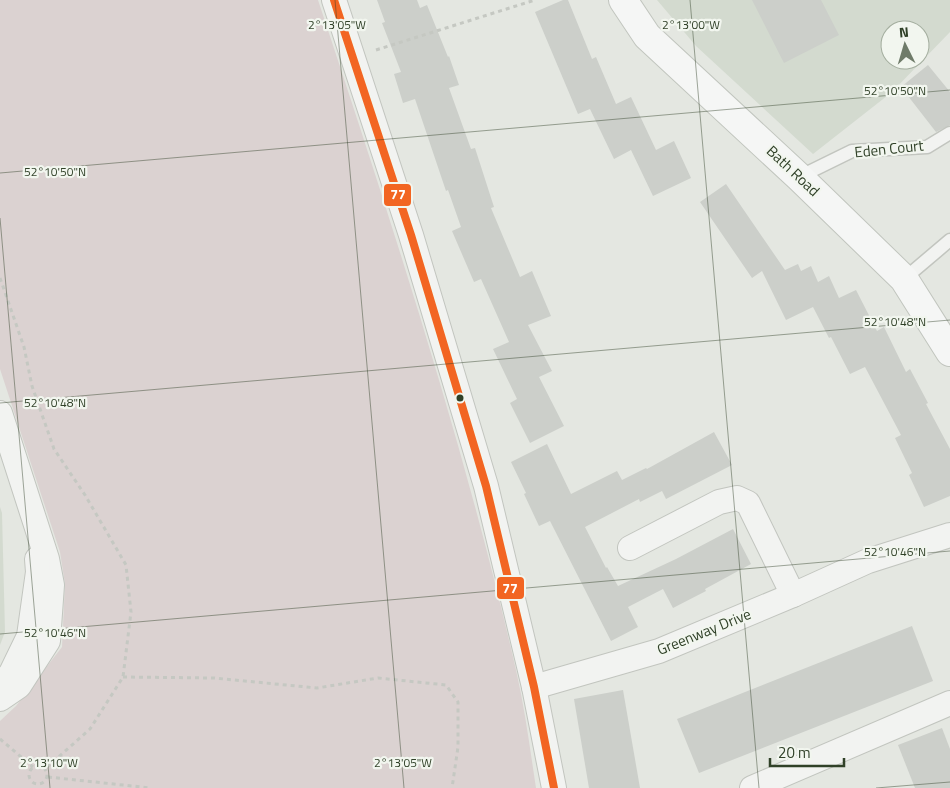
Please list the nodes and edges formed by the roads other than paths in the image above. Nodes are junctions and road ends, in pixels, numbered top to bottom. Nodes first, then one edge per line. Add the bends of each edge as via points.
1 (334, 0) edge
2 (623, 0) edge
3 (950, 133) edge
4 (800, 177) junction
5 (950, 240) edge
6 (904, 278) junction
7 (950, 352) edge
8 (0, 413) edge
9 (34, 520) junction
10 (950, 536) edge
11 (630, 548) dead end
12 (950, 551) edge
13 (868, 561) junction
14 (793, 595) junction
15 (0, 686) edge
16 (534, 687) junction
17 (0, 699) edge
18 (950, 703) edge
19 (554, 788) edge
20 (752, 788) edge

1 - 16 street via 411,235 486,486
2 - 4 main road, Bath Road via 647,36
3 - 4 lane, Eden Court via 927,147 852,151
4 - 6 main road, Bath Road
5 - 6 lane
6 - 7 main road, Bath Road
8 - 9 street
9 - 15 street via 38,572 28,636 11,673
9 - 17 street via 52,585 48,641 19,686
10 - 13 street, Greenway Drive
11 - 14 street via 719,502 737,498 748,503
12 - 13 street, Greenway Drive
13 - 14 street, Greenway Drive
14 - 16 street, Greenway Drive via 660,651
16 - 19 street
18 - 20 street

